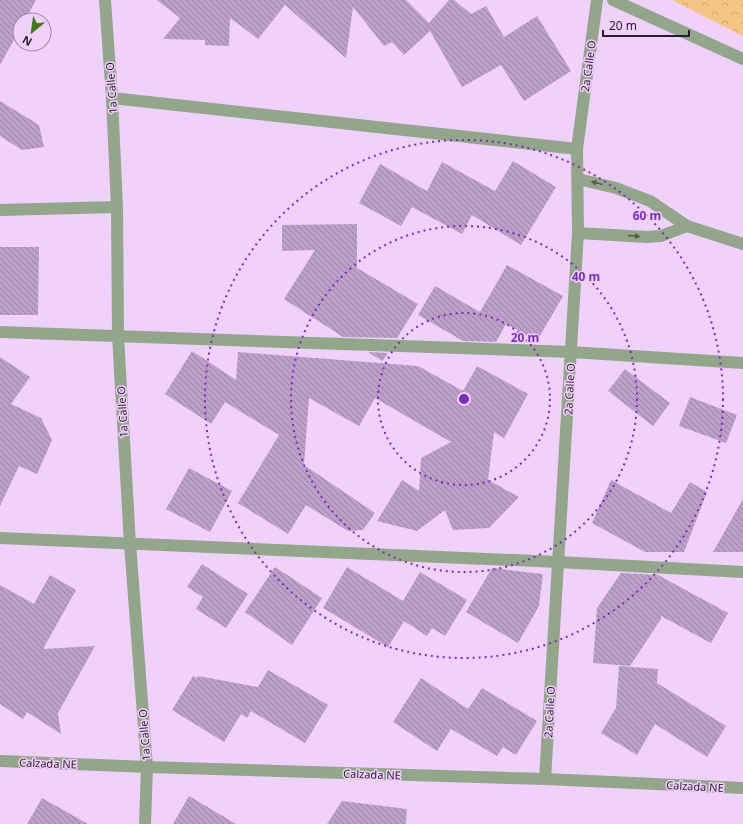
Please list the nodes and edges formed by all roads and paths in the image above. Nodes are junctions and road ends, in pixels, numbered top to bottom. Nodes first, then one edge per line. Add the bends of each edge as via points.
1 (105, 0) edge
2 (597, 0) edge
3 (613, 0) edge
4 (743, 60) edge
5 (112, 98) junction
6 (577, 149) junction
7 (578, 179) junction
8 (117, 208) junction
9 (0, 210) edge
10 (687, 226) junction
11 (578, 233) junction
12 (743, 244) edge
13 (0, 332) edge
14 (118, 336) junction
15 (571, 352) junction
16 (743, 363) edge
17 (0, 538) edge
18 (130, 544) junction
19 (558, 562) junction
20 (743, 572) edge
21 (0, 761) edge
22 (147, 767) junction
23 (545, 779) junction
24 (743, 788) edge
25 (145, 824) edge

1 - 5 street, 1a Calle O
2 - 6 street, 2a Calle O
3 - 4 street
5 - 6 street
5 - 8 street, 1a Calle O
6 - 7 street, 2a Calle O
10 -> 7 street via 650,201 616,188
7 - 11 street, 2a Calle O
8 - 9 street
8 - 14 street, 1a Calle O
11 -> 10 street via 647,237 661,236
10 - 12 street
11 - 15 street, 2a Calle O
13 - 14 street
14 - 15 street
14 - 18 street, 1a Calle O
15 - 16 street
15 - 19 street, 2a Calle O
17 - 18 street
18 - 19 street
18 - 22 street, 1a Calle O
19 - 20 street
19 - 23 street, 2a Calle O
21 - 22 street, Calzada NE
22 - 23 street, Calzada NE
22 - 25 street, 1a Calle O
23 - 24 street, Calzada NE

